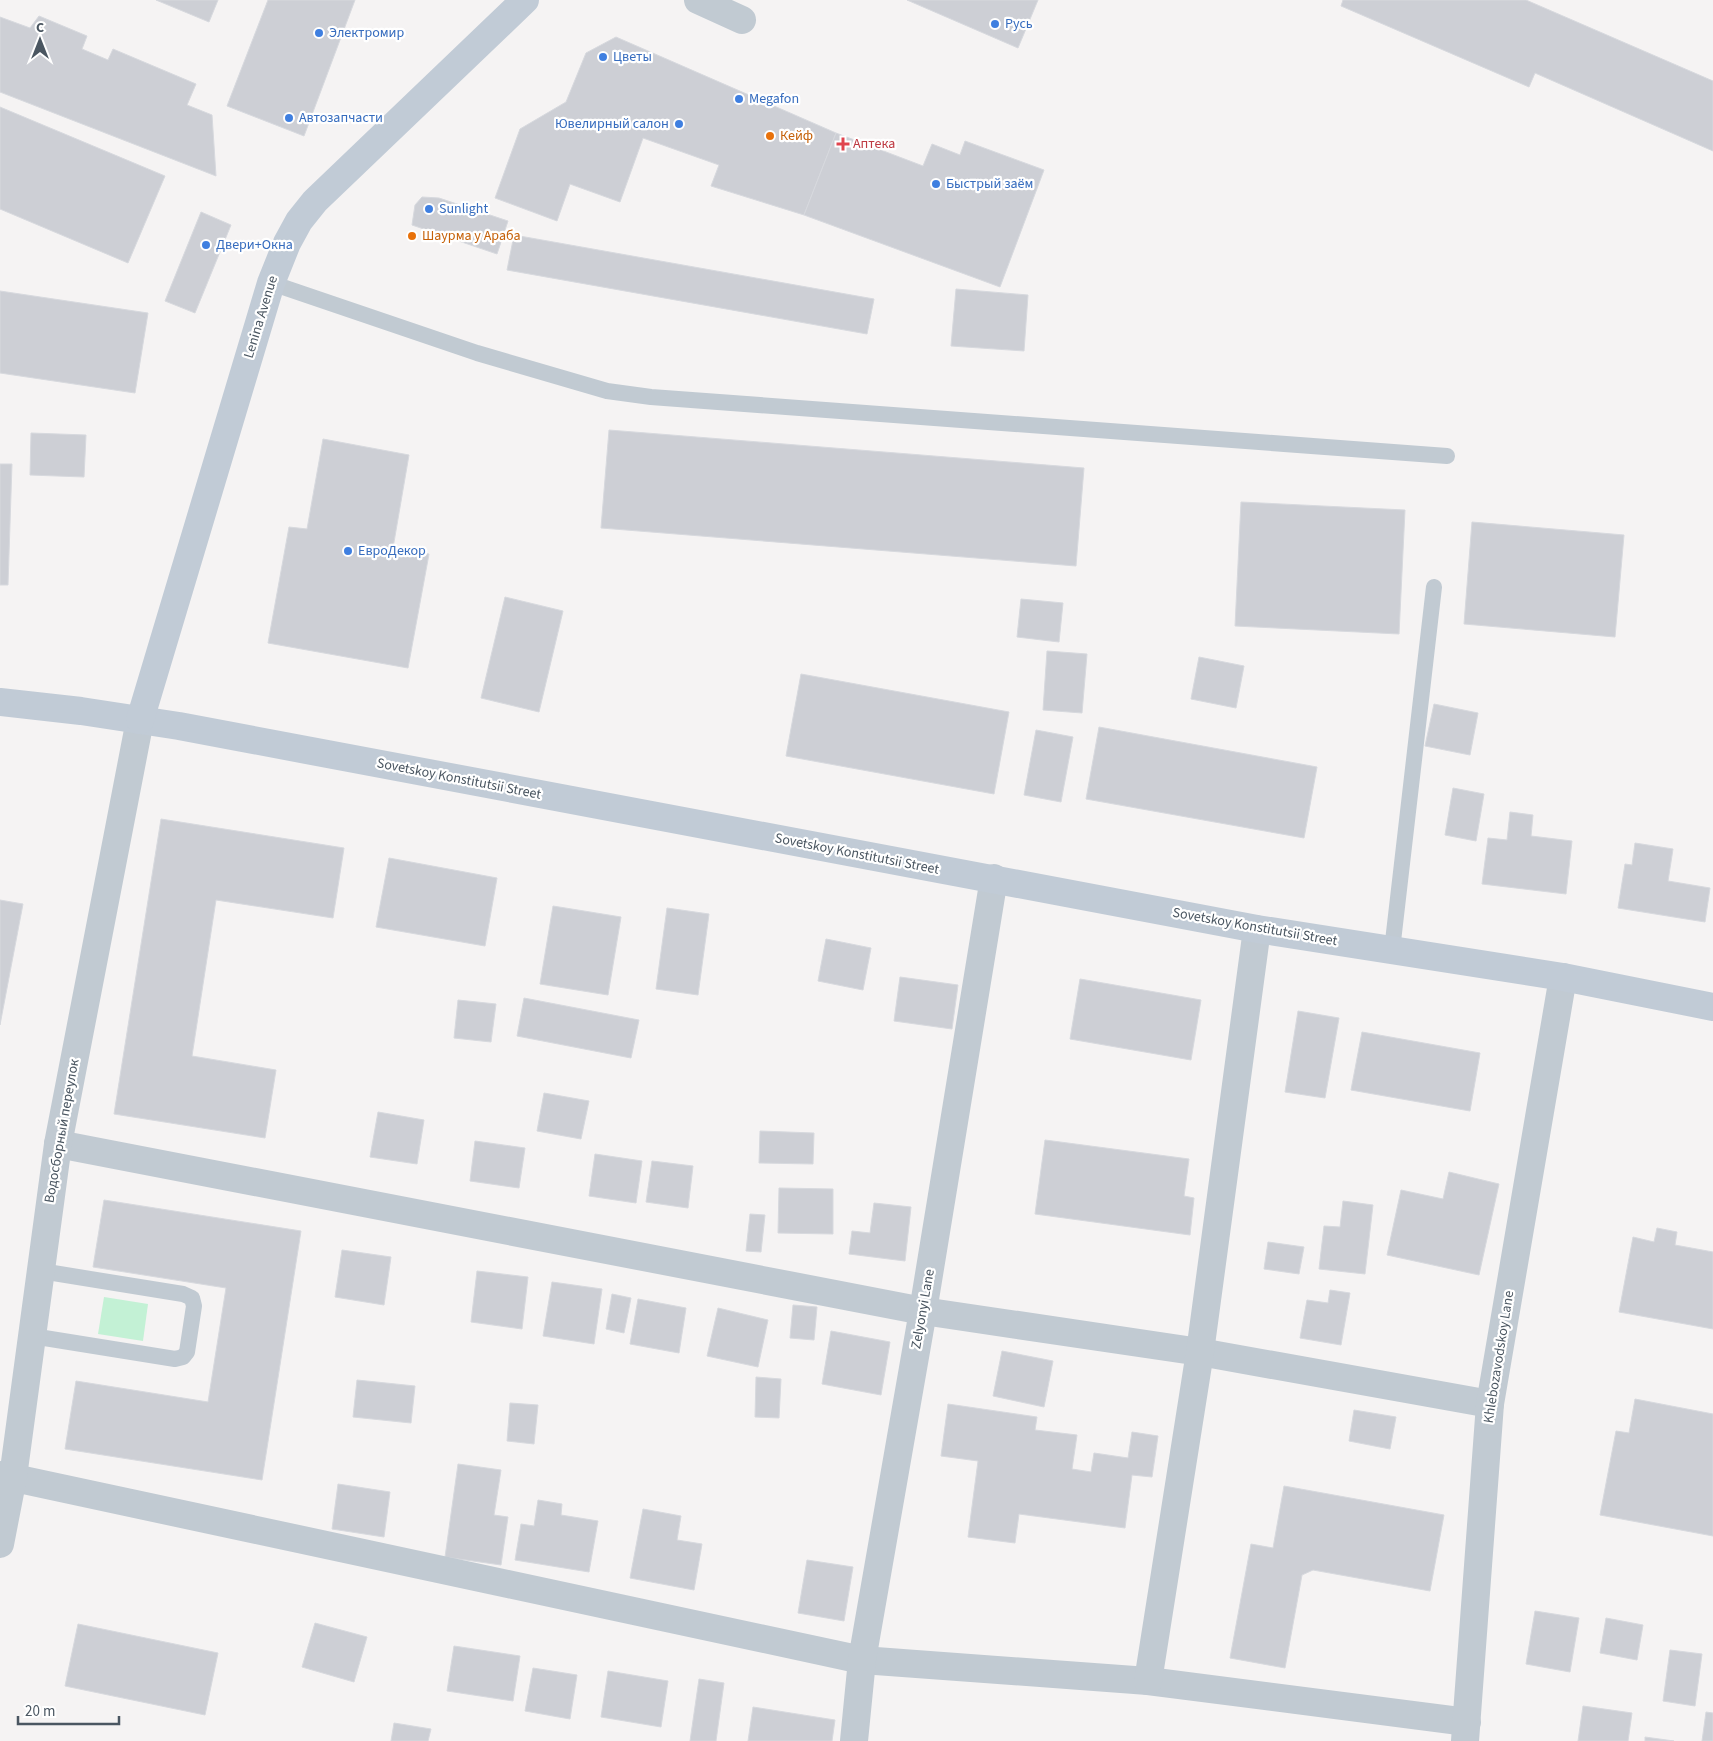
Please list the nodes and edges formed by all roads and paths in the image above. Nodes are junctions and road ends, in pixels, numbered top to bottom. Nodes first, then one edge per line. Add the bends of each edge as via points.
1 (525, 0) edge
2 (698, 0) edge
3 (742, 20) dead end
4 (271, 284) junction
5 (1447, 456) dead end
6 (1434, 587) dead end
7 (0, 702) edge
8 (140, 720) junction
9 (994, 878) junction
10 (1257, 928) junction
11 (1392, 950) junction
12 (1562, 977) junction
13 (1713, 1007) edge
14 (58, 1144) junction
15 (41, 1272) junction
16 (923, 1311) junction
17 (32, 1336) junction
18 (1200, 1352) junction
19 (1490, 1404) junction
20 (6, 1476) edge
21 (0, 1544) edge
22 (862, 1660) junction
23 (1148, 1681) junction
24 (1466, 1731) edge
25 (854, 1741) edge

1 - 4 main road, Lenina Avenue via 315,200 287,243
2 - 3 street
4 - 5 lane via 477,353 607,390 651,397
4 - 8 main road, Lenina Avenue
6 - 11 lane
7 - 8 main road, Sovetskoy Konstitutsii Street
8 - 9 main road, Sovetskoy Konstitutsii Street
8 - 14 street, Водосборный переулок
9 - 10 main road, Sovetskoy Konstitutsii Street
9 - 16 street, Zelyonyi Lane
10 - 11 main road, Sovetskoy Konstitutsii Street
10 - 18 street
11 - 12 main road, Sovetskoy Konstitutsii Street
12 - 13 main road, Sovetskoy Konstitutsii Street
12 - 19 street, Khlebozavodskoy Lane
14 - 15 street, Водосборный переулок
14 - 16 street
15 - 17 street, Водосборный переулок
15 - 17 lane via 183,1294 192,1298 194,1306 187,1352 175,1359
16 - 18 street
16 - 22 street, Zelyonyi Lane
17 - 20 street, Водосборный переулок
18 - 19 street
18 - 23 street
19 - 24 street, Khlebozavodskoy Lane
20 - 21 street, Водосборный переулок
20 - 22 street
22 - 23 street
22 - 25 street, Zelyonyi Lane
23 - 24 street

